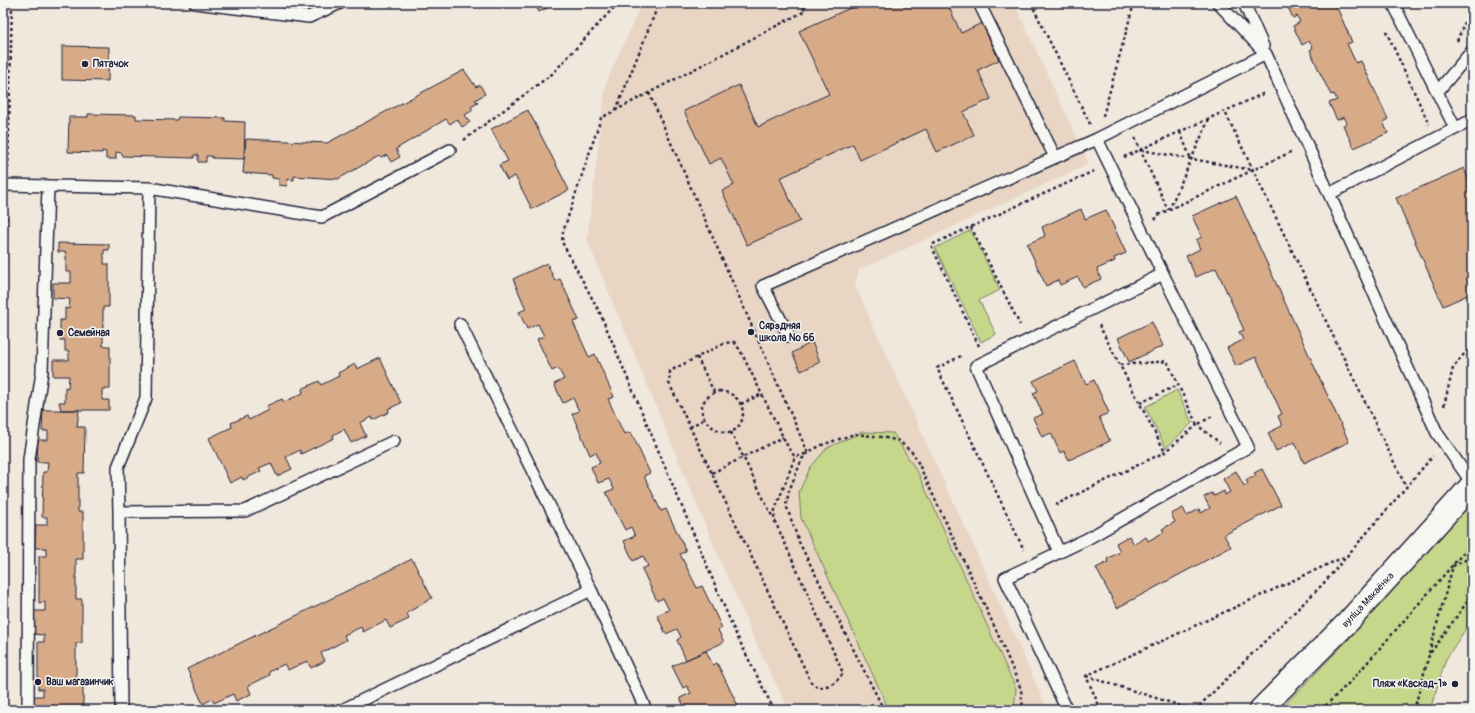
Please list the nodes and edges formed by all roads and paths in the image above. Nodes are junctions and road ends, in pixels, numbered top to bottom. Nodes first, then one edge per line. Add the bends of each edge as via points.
1 (12, 3) edge
2 (195, 3) edge
3 (340, 3) edge
4 (618, 3) edge
5 (659, 3) edge
6 (801, 3) edge
7 (979, 3) edge
8 (1031, 3) edge
9 (1134, 3) edge
10 (1218, 3) edge
11 (1244, 3) edge
12 (1393, 3) edge
13 (1472, 51) edge
14 (1266, 54) junction
15 (1281, 86) junction
16 (1438, 91) junction
17 (649, 93) junction
18 (616, 110) junction
19 (1226, 114) dead end
20 (1210, 118) junction
21 (1472, 120) edge
22 (1128, 123) junction
23 (1454, 128) junction
24 (1180, 132) junction
25 (1097, 138) junction
26 (1306, 144) junction
27 (450, 150) joint
28 (1140, 150) junction
29 (1055, 157) junction
30 (1191, 159) junction
31 (1109, 164) junction
32 (1253, 170) junction
33 (5, 185) edge
34 (48, 187) junction
35 (148, 188) junction
36 (1329, 194) junction
37 (1169, 210) junction
38 (1155, 222) dead end
39 (971, 227) junction
40 (1164, 274) junction
41 (1091, 309) junction
42 (460, 324) dead end
43 (1021, 327) dead end
44 (3, 328) edge
45 (789, 336) dead end
46 (986, 344) dead end
47 (1472, 344) edge
48 (979, 347) junction
49 (972, 351) dead end
50 (965, 354) dead end
51 (697, 357) junction
52 (1120, 366) junction
53 (1178, 385) junction
54 (714, 392) junction
55 (762, 394) junction
56 (1140, 403) junction
57 (742, 404) junction
58 (704, 420) junction
59 (1197, 425) junction
60 (690, 427) junction
61 (731, 432) junction
62 (1437, 433) junction
63 (783, 437) junction
64 (394, 441) dead end
65 (1165, 452) junction
66 (808, 453) junction
67 (1235, 454) junction
68 (744, 457) junction
69 (795, 457) junction
70 (712, 473) junction
71 (1472, 484) edge
72 (1406, 488) junction
73 (1060, 511) dead end
74 (119, 512) junction
75 (774, 519) junction
76 (1472, 543) edge
77 (1059, 552) junction
78 (1347, 556) junction
79 (1472, 557) edge
80 (1031, 565) junction
81 (1453, 566) junction
82 (591, 590) junction
83 (1472, 594) edge
84 (1429, 655) junction
85 (1086, 676) junction
86 (28, 710) edge
87 (121, 710) edge
88 (342, 710) edge
89 (646, 710) edge
90 (774, 710) edge
91 (884, 710) edge
92 (1023, 710) edge
93 (1067, 710) edge
94 (1101, 710) edge
95 (1195, 710) edge
96 (1260, 710) edge
97 (1322, 710) edge
98 (1414, 710) edge

1 - 33 path
2 - 3 lane via 309,17
4 - 27 path via 552,74
5 - 18 path
6 - 17 path via 805,11
7 - 29 lane
8 - 25 path
9 - 25 path
10 - 14 lane
11 - 14 lane
12 - 16 lane
13 - 16 lane
14 - 15 lane
14 - 22 lane
15 - 20 path
15 - 26 lane
16 - 23 lane
17 - 18 path
17 - 66 path
18 - 90 path via 601,118 563,232 562,242 600,313 735,632
19 - 32 path
20 - 24 path
20 - 30 path
21 - 23 lane
22 - 25 lane
22 - 28 path
23 - 36 lane
24 - 28 path
24 - 30 path
25 - 29 lane
25 - 31 lane
26 - 32 path
26 - 36 lane
27 - 35 lane via 322,217
28 - 30 path
28 - 31 path
28 - 37 path
29 - 45 lane via 763,286
30 - 32 path
30 - 37 path
31 - 39 path
31 - 40 lane
32 - 37 path
32 - 72 path
33 - 34 lane
33 - 44 path
34 - 35 lane
34 - 86 lane via 42,372 29,459
35 - 74 lane via 146,398 118,467
36 - 62 lane
37 - 38 path via 1158,215
39 - 43 path
39 - 48 path via 931,245
40 - 41 lane
40 - 67 lane via 1248,447
41 - 52 path
41 - 77 lane via 976,366
42 - 82 lane
46 - 48 path
47 - 62 path via 1453,368
48 - 49 path
50 - 80 path via 937,368
51 - 54 path
51 - 55 path via 724,343 734,342
51 - 60 path via 670,371 669,377 669,383
52 - 53 path via 1167,361
52 - 56 path
53 - 56 path
53 - 59 path
54 - 57 path via 733,394
54 - 58 path via 703,406
55 - 57 path
55 - 63 path
56 - 65 path
57 - 61 path via 742,416 737,429
58 - 60 path
58 - 61 path via 714,430
59 - 65 path
59 - 67 path
60 - 70 path
61 - 68 path
62 - 71 lane
62 - 72 path via 1434,455
63 - 68 path
63 - 69 path
64 - 74 lane via 245,511
65 - 73 path via 1057,504
66 - 69 path
66 - 91 path via 802,459 786,505 799,542
66 - 92 path via 822,445 854,434 899,441 914,454 1015,674 1021,689
67 - 77 lane via 1087,539
68 - 70 path
68 - 75 path
69 - 75 path
70 - 75 path via 811,682 823,688 840,678 843,673
71 - 96 street, вуліца Макаёнка via 1348,622
72 - 78 path
74 - 87 lane
76 - 81 path
77 - 80 lane
78 - 85 path
78 - 95 path via 1322,585
79 - 81 path
80 - 93 lane via 1005,578
81 - 84 path
81 - 97 path via 1352,680
82 - 88 lane
82 - 89 lane
83 - 84 path
84 - 98 path
85 - 94 path
85 - 95 path

